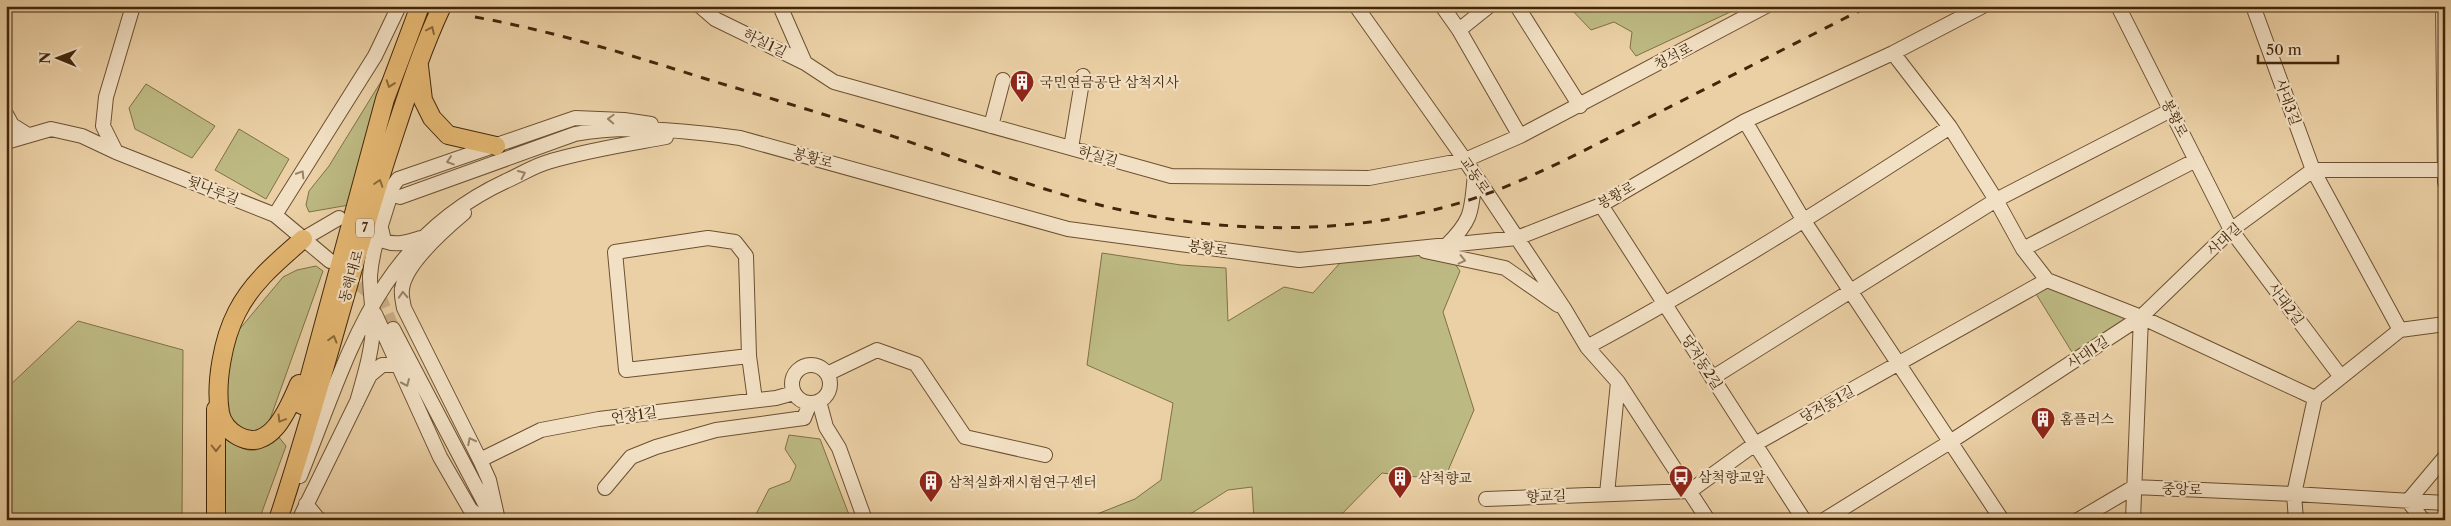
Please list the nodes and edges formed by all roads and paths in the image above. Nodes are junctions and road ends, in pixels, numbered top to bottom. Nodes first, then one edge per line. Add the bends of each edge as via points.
1 (133, 6) edge
2 (399, 6) edge
3 (420, 6) edge
4 (442, 6) edge
5 (700, 6) edge
6 (780, 6) edge
7 (1356, 6) edge
8 (1442, 6) edge
9 (1489, 6) edge
10 (1517, 6) edge
11 (1766, 6) edge
12 (1983, 6) edge
13 (2118, 6) edge
14 (2253, 6) edge
15 (2443, 6) edge
16 (1459, 30) junction
17 (1893, 53) junction
18 (418, 62) junction
19 (805, 63) junction
20 (1083, 76) dead end
21 (1003, 80) dead end
22 (1580, 106) junction
23 (2171, 110) junction
24 (6, 114) edge
25 (1745, 121) junction
26 (991, 126) junction
27 (1950, 126) junction
28 (694, 131) junction
29 (28, 135) junction
30 (1520, 136) junction
31 (6, 142) edge
32 (496, 146) junction
33 (1072, 148) junction
34 (116, 152) junction
35 (1465, 160) junction
36 (2196, 160) junction
37 (2313, 170) junction
38 (2445, 170) edge
39 (1475, 175) junction
40 (2445, 182) edge
41 (493, 187) junction
42 (400, 197) dead end
43 (1996, 200) junction
44 (1601, 205) junction
45 (275, 215) junction
46 (339, 218) dead end
47 (1804, 221) junction
48 (381, 228) junction
49 (2232, 230) junction
50 (421, 238) junction
51 (1517, 238) junction
52 (303, 239) junction
53 (1447, 245) junction
54 (1415, 248) junction
55 (2022, 249) junction
56 (330, 261) tunnel mouth
57 (2047, 280) junction
58 (1850, 291) junction
59 (1665, 305) junction
60 (372, 307) junction
61 (1565, 310) junction
62 (2141, 317) junction
63 (2445, 324) edge
64 (324, 327) junction
65 (393, 330) tunnel mouth
66 (2400, 330) junction
67 (1587, 348) junction
68 (749, 356) junction
69 (1899, 364) junction
70 (398, 365) junction
71 (827, 374) junction
72 (2341, 377) junction
73 (1712, 378) junction
74 (1618, 382) junction
75 (794, 393) junction
76 (2316, 398) junction
77 (755, 400) junction
78 (357, 402) junction
79 (815, 402) junction
80 (1950, 442) junction
81 (1755, 444) junction
82 (1045, 455) dead end
83 (2445, 457) edge
84 (480, 460) junction
85 (2134, 487) junction
86 (605, 488) dead end
87 (1690, 491) junction
88 (1607, 494) junction
89 (2294, 494) junction
90 (1486, 499) dead end
91 (2408, 501) junction
92 (2445, 503) edge
93 (306, 504) junction
94 (216, 520) edge
95 (265, 520) edge
96 (278, 520) edge
97 (282, 520) edge
98 (299, 520) edge
99 (319, 520) edge
100 (483, 520) edge
101 (493, 520) edge
102 (498, 520) edge
103 (865, 520) edge
104 (1708, 520) edge
105 (1804, 520) edge
106 (1824, 520) edge
107 (2002, 520) edge
108 (2078, 520) edge
109 (2133, 520) edge
110 (2296, 520) edge
111 (2423, 520) edge

1 - 34 street via 106,97 103,126
45 -> 2 street via 375,56
3 -> 64 main road, 동해대로 / 7 via 385,99
18 -> 4 main road, 동해대로 / 7
5 - 19 street, 하실1길 via 715,18
6 - 19 street
7 - 35 street, 교동로
8 - 16 street
9 - 16 street
10 - 22 street
11 - 22 street, 청석로
12 - 17 street, 봉황로
13 - 23 street, 봉황로
14 - 37 street, 사대3길
15 - 38 street
16 - 30 street
17 - 25 street, 봉황로
17 - 27 street
18 - 32 main road via 423,100 432,118 448,135
96 -> 18 main road, 동해대로 / 7
19 - 26 street, 하실길 via 834,82
20 - 33 street
21 - 26 street
22 - 30 street, 청석로
23 - 36 street, 봉황로
23 - 43 street
24 - 29 street via 12,125
25 - 44 street, 봉황로
25 - 47 street
26 - 33 street, 하실길
27 - 43 street
27 - 47 street
28 -> 32 street via 624,120 574,118
41 -> 28 street via 549,161
28 - 42 street, 봉황로 via 594,130 575,134
28 - 54 street, 봉황로 via 740,138 1068,229 1299,260
29 - 31 street, 뒷나루길
29 - 34 street, 뒷나루길 via 51,129 82,136
30 - 35 street, 청석로
32 -> 48 street via 398,179
33 - 35 street, 하실길 via 1170,176 1369,178
34 - 45 street, 뒷나루길
35 - 39 street, 교동로
36 - 49 street, 봉황로
36 - 55 street
37 - 38 street
37 - 49 street, 사대길
37 - 66 street
38 - 40 street
39 - 51 street, 교동로
39 - 53 street via 1470,214 1464,229
41 - 50 street via 442,219
84 -> 41 street via 404,308 401,290 428,244
43 - 55 street
43 - 58 street
44 - 51 street, 봉황로
44 - 59 street, 당저동2길
45 - 52 street, 뒷나루길
46 - 52 street
47 - 58 street
47 - 59 street
48 - 50 street via 384,241 391,244
48 - 60 street via 372,263
49 - 62 street, 사대길
49 - 72 street, 사대2길
50 - 60 street via 403,258
51 - 53 street, 봉황로
51 - 61 street, 교동로
52 - 56 street, 뒷나루길
64 -> 52 main road via 275,430 254,440 231,432 220,413 220,369 229,330 251,290 270,267
52 -> 94 main road via 264,265 249,283 221,343 216,404
53 - 54 street, 봉황로
54 -> 61 street via 1505,268
55 - 57 street
57 - 62 street
57 - 69 street
58 - 69 street
58 - 73 street
59 - 67 street
59 - 73 street, 당저동2길
60 - 70 street
60 - 78 street via 371,343
60 - 97 street via 355,338
61 - 67 street, 교동로
62 - 76 street
62 - 80 street, 사대1길
62 - 85 street
63 - 66 street
64 - 95 main road, 동해대로 / 7
65 - 101 street
66 - 72 street
67 - 74 street, 교동로
68 - 68 street via 746,256 735,242 708,238 615,252 626,370
68 - 77 street
69 - 80 street
69 - 81 street, 당저동1길
70 - 78 street via 385,364 375,369
70 -> 100 street via 440,457 470,509
71 - 75 street via 816,365 801,367 792,378
71 - 79 street via 830,387 826,395
71 - 82 street via 877,350 916,364 965,437
72 - 76 street
73 - 81 street, 당저동2길
74 - 87 street, 교동로
74 - 88 street
75 - 77 street, 언장1길
75 - 79 street via 802,401
76 - 89 street
77 - 84 street, 언장1길 via 599,419 541,430
78 - 93 street
79 - 86 street via 804,418 716,430 639,454 631,458
79 - 103 street via 838,448
80 - 106 street
80 - 107 street
81 - 87 street
81 - 105 street, 당저동2길
83 - 91 street
84 - 102 street via 489,480
85 - 89 street, 중앙로
85 - 108 street
85 - 109 street
87 - 88 street, 향교길
87 - 104 street, 교동로
88 - 90 street, 향교길
89 - 91 street, 중앙로
89 - 110 street
91 - 92 street, 중앙로
91 - 111 street
93 - 98 street
93 - 99 street

